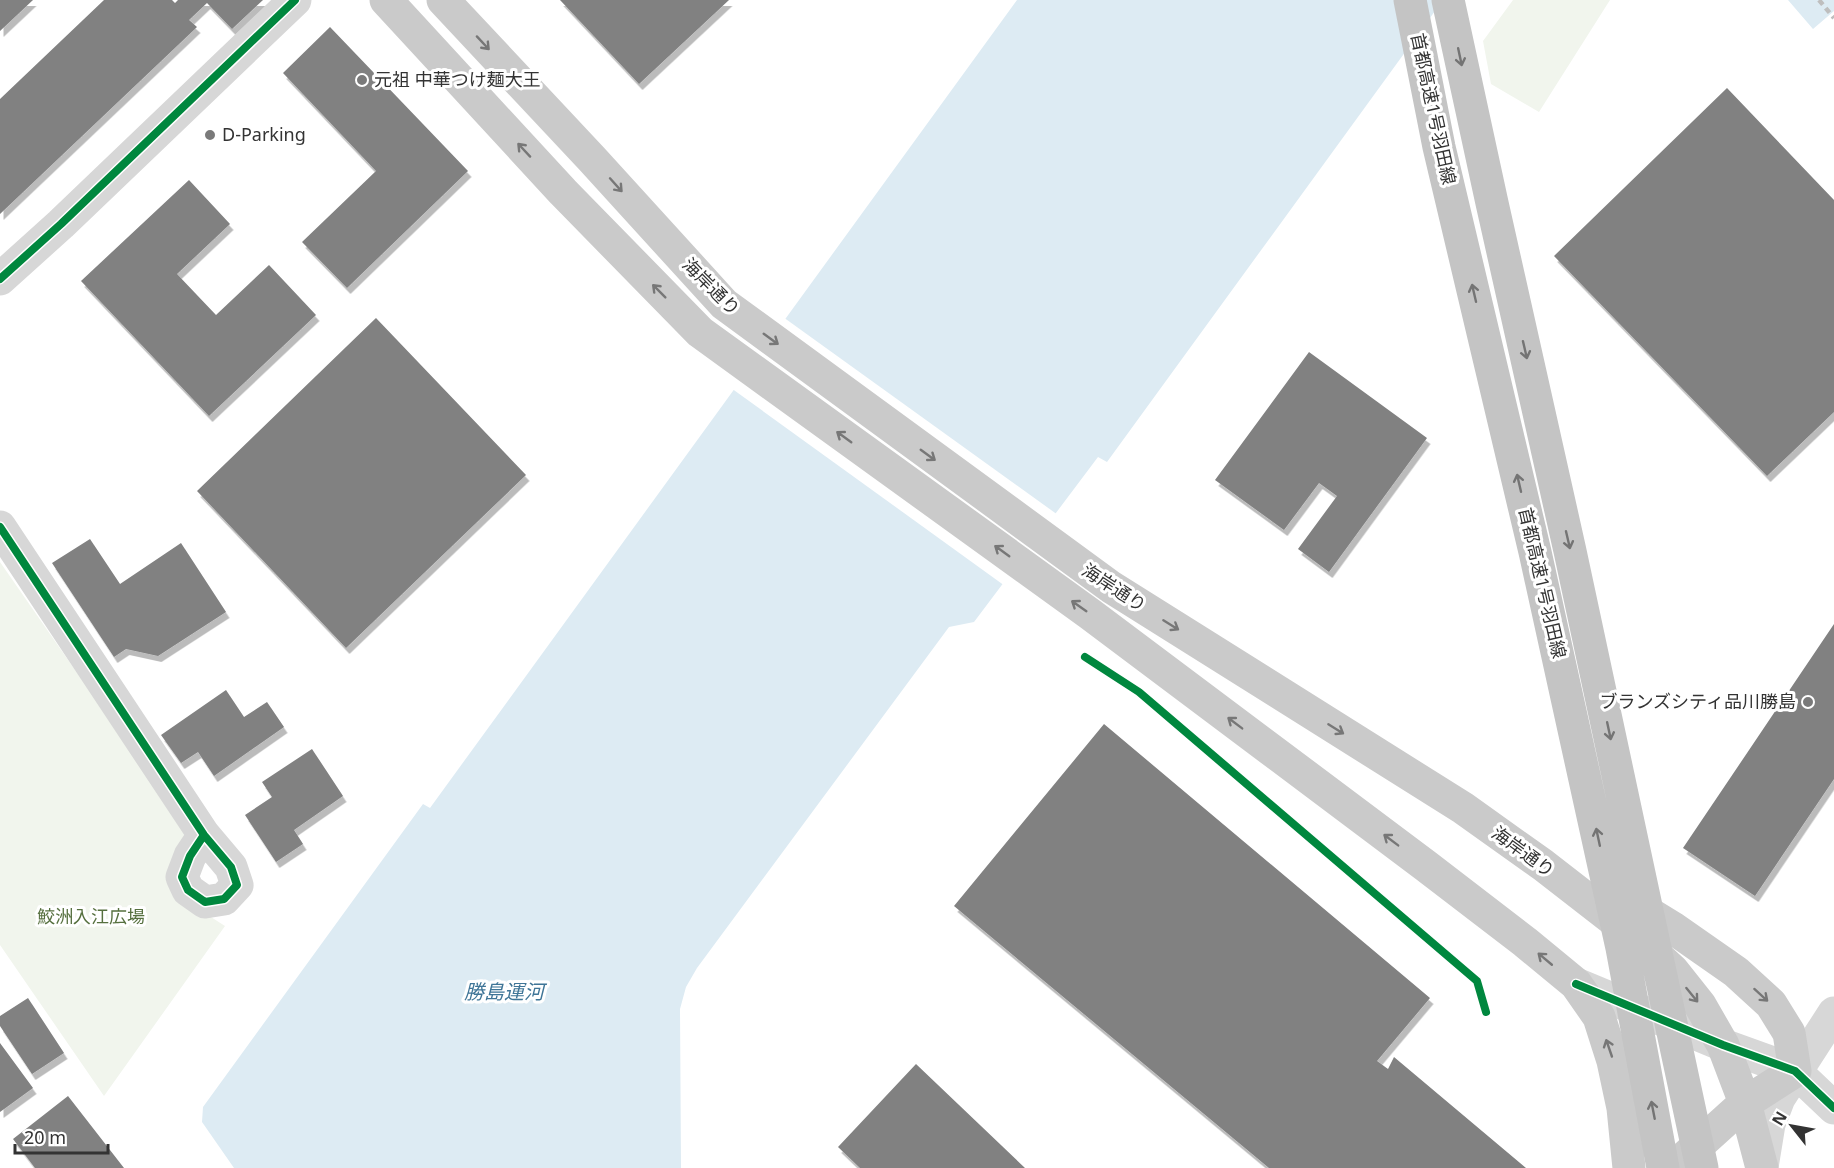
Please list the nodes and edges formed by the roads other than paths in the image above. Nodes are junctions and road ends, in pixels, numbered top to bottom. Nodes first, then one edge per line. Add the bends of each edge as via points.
1 (296, 0) edge
2 (386, 0) edge
3 (443, 0) edge
4 (1410, 0) edge
5 (1448, 0) edge
6 (0, 279) edge
7 (0, 527) edge
8 (1463, 808) junction
9 (204, 835) dead end
10 (1575, 984) junction
11 (1834, 1013) edge
12 (1723, 1045) junction
13 (1796, 1071) junction
14 (1745, 1103) junction
15 (1834, 1108) edge
16 (1629, 1168) edge
17 (1663, 1168) edge
18 (1673, 1168) edge
19 (1702, 1168) edge
20 (1762, 1168) edge

1 - 6 street
10 -> 2 main road, 海岸通り via 1426,866 1050,585 700,332
3 -> 8 main road, 海岸通り via 724,304 1111,587
17 -> 4 highway, 首都高速1号羽田線, bridge via 1622,948 1535,552 1439,147
5 -> 19 highway, 首都高速1号羽田線, bridge
7 - 9 street
8 -> 12 main road, 海岸通り via 1637,938 1673,971 1700,1005
8 -> 13 main road via 1605,886 1736,972 1771,1004 1789,1033
10 - 12 street
16 -> 10 main road, 海岸通り via 1613,1061 1599,1017
11 - 13 street
12 - 13 street
12 - 14 main road, 海岸通り
13 - 14 main road
13 - 15 street
13 - 20 street via 1769,1124
14 - 18 main road
14 - 20 main road, 海岸通り

